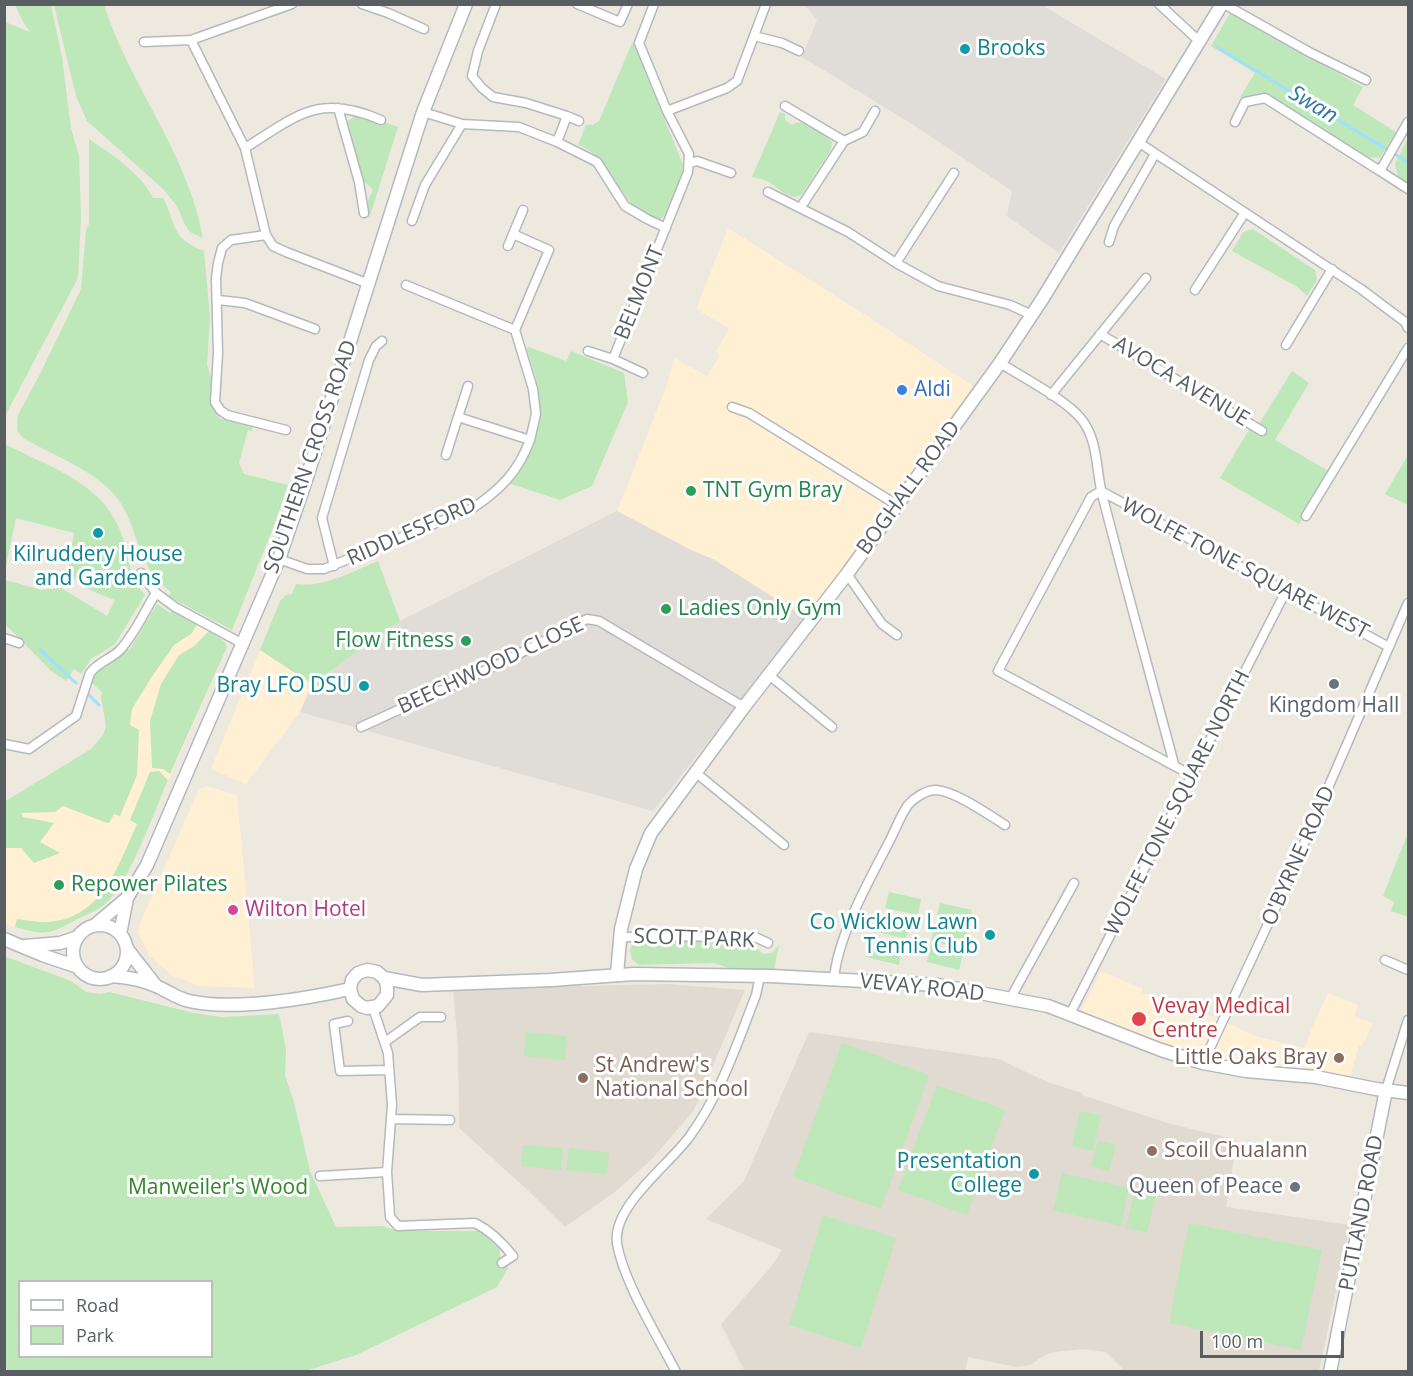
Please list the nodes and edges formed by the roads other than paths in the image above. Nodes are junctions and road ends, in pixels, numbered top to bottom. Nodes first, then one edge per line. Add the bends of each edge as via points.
1 (292, 4) edge
2 (362, 4) edge
3 (466, 4) edge
4 (496, 4) edge
5 (577, 4) edge
6 (628, 4) edge
7 (654, 4) edge
8 (766, 4) edge
9 (1159, 4) edge
10 (1223, 4) edge
11 (424, 29) dead end
12 (754, 36) junction
13 (190, 40) junction
14 (1199, 41) junction
15 (144, 42) dead end
16 (157, 42) junction
17 (799, 51) dead end
18 (157, 53) dead end
19 (1366, 81) dead end
20 (785, 106) dead end
21 (338, 108) junction
22 (667, 111) junction
23 (875, 111) dead end
24 (423, 112) junction
25 (567, 116) junction
26 (381, 120) dead end
27 (579, 121) dead end
28 (1235, 122) dead end
29 (1408, 122) edge
30 (462, 124) junction
31 (844, 141) junction
32 (557, 142) junction
33 (1138, 142) junction
34 (245, 148) junction
35 (1155, 154) junction
36 (690, 163) junction
37 (1380, 171) junction
38 (731, 173) dead end
39 (954, 173) dead end
40 (1408, 189) edge
41 (768, 192) dead end
42 (801, 207) junction
43 (523, 210) dead end
44 (364, 213) dead end
45 (1244, 214) junction
46 (412, 221) dead end
47 (666, 228) junction
48 (513, 234) junction
49 (266, 235) junction
50 (1109, 242) dead end
51 (508, 246) dead end
52 (896, 263) junction
53 (1332, 269) junction
54 (1146, 278) dead end
55 (369, 284) junction
56 (406, 285) dead end
57 (1194, 290) dead end
58 (218, 300) junction
59 (1032, 315) junction
60 (1408, 328) edge
61 (315, 329) dead end
62 (515, 330) junction
63 (1100, 334) junction
64 (382, 341) dead end
65 (1286, 345) dead end
66 (1408, 348) edge
67 (588, 351) dead end
68 (613, 359) junction
69 (1000, 363) junction
70 (643, 373) dead end
71 (468, 386) dead end
72 (1051, 395) junction
73 (732, 407) dead end
74 (458, 417) junction
75 (286, 430) dead end
76 (1262, 431) dead end
77 (530, 440) junction
78 (446, 454) dead end
79 (1101, 491) junction
80 (897, 504) junction
81 (1306, 516) dead end
82 (279, 559) junction
83 (334, 566) junction
84 (141, 573) dead end
85 (847, 574) junction
86 (1286, 591) junction
87 (156, 593) junction
88 (1408, 603) edge
89 (897, 635) dead end
90 (4, 638) edge
91 (19, 643) dead end
92 (243, 644) junction
93 (1389, 647) junction
94 (769, 675) junction
95 (744, 707) junction
96 (361, 727) dead end
97 (832, 727) dead end
98 (4, 744) edge
99 (1174, 764) junction
100 (695, 772) junction
101 (1193, 776) junction
102 (1005, 825) dead end
103 (784, 845) dead end
104 (1074, 883) dead end
105 (127, 898) junction
106 (95, 926) junction
107 (120, 934) junction
108 (78, 937) junction
109 (619, 938) junction
110 (4, 939) edge
111 (768, 943) dead end
112 (24, 946) junction
113 (127, 950) junction
114 (1385, 960) dead end
115 (78, 967) junction
116 (1408, 970) edge
117 (617, 974) junction
118 (111, 976) junction
119 (760, 976) junction
120 (384, 978) junction
121 (834, 979) junction
122 (422, 985) junction
123 (157, 986) junction
124 (350, 989) junction
125 (387, 995) junction
126 (1010, 999) junction
127 (373, 1008) junction
128 (1070, 1014) junction
129 (441, 1017) dead end
130 (1408, 1020) edge
131 (348, 1021) dead end
132 (385, 1042) junction
133 (1203, 1063) junction
134 (389, 1070) junction
135 (1386, 1090) junction
136 (1408, 1093) edge
137 (391, 1119) junction
138 (450, 1120) dead end
139 (387, 1172) junction
140 (320, 1176) dead end
141 (502, 1263) dead end
142 (676, 1371) edge
143 (1330, 1371) edge

1 - 13 street
2 - 11 street
3 - 24 main road, SOUTHERN CROSS ROAD
4 - 25 street via 472,76 494,97
5 - 6 street via 620,22
7 - 22 street via 639,43
8 - 12 street
9 - 14 street
10 - 14 main road, BOGHALL ROAD
10 - 19 street
12 - 17 street
12 - 22 street via 737,81
13 - 16 street
13 - 34 street
14 - 33 main road, BOGHALL ROAD
15 - 16 street
16 - 18 street
20 - 31 street
21 - 26 street
21 - 34 street via 327,107 295,117
21 - 44 street
22 - 36 street
23 - 31 street via 863,132
24 - 30 street, BELMONT
24 - 55 main road, SOUTHERN CROSS ROAD
25 - 27 street
25 - 32 street
28 - 37 street via 1245,102 1265,98
29 - 37 street
30 - 32 street, BELMONT via 519,128
30 - 46 street via 425,185
31 - 42 street
32 - 47 street, BELMONT via 597,162 625,206
33 - 35 street
33 - 59 main road, BOGHALL ROAD
34 - 49 street
35 - 45 street
35 - 50 street
36 - 38 street via 697,161
36 - 47 street, BELMONT
37 - 40 street
39 - 52 street
41 - 42 street
42 - 52 street
43 - 48 street
45 - 53 street
45 - 57 street
47 - 68 street, BELMONT
48 - 51 street
48 - 62 street via 549,250
49 - 55 street via 273,246 285,252
49 - 58 street via 231,240 222,248 216,278
52 - 59 street via 938,286
53 - 60 street
53 - 65 street
54 - 63 street, AVOCA AVENUE
55 - 82 main road, SOUTHERN CROSS ROAD
56 - 62 street
58 - 61 street via 252,305
58 - 75 street via 215,402 227,415
59 - 69 main road, BOGHALL ROAD
62 - 77 street, RIDDLESFORD via 533,389 536,414
63 - 72 street, AVOCA AVENUE
63 - 76 street, AVOCA AVENUE
64 - 83 street, RIDDLESFORD via 369,360 322,518
66 - 81 street
67 - 68 street, BELMONT
68 - 70 street, BELMONT
69 - 72 street, WOLFE TONE SQUARE WEST
69 - 80 main road, BOGHALL ROAD
71 - 74 street
72 - 79 street, WOLFE TONE SQUARE WEST via 1082,419 1090,437
73 - 80 street via 749,413
74 - 77 street
74 - 78 street
77 - 83 street, RIDDLESFORD via 513,474 473,508
79 - 86 street, WOLFE TONE SQUARE WEST
79 - 99 street
79 - 99 street, WOLFE TONE SQUARE WEST via 1091,497 998,671
80 - 85 main road, BOGHALL ROAD
82 - 83 street, RIDDLESFORD via 307,569
82 - 92 main road, SOUTHERN CROSS ROAD
84 - 87 street
85 - 89 street via 882,624
85 - 94 main road, BOGHALL ROAD
86 - 93 street, WOLFE TONE SQUARE WEST
86 - 101 street, WOLFE TONE SQUARE NORTH
87 - 92 street
87 - 98 street via 129,639 90,673 76,716 70,722 29,749
88 - 93 street, O'BYRNE ROAD
90 - 91 street
92 - 105 main road, SOUTHERN CROSS ROAD via 147,866
93 - 133 street, O'BYRNE ROAD via 1288,882
94 - 95 main road, BOGHALL ROAD
94 - 97 street
95 - 96 street, BEECHWOOD CLOSE via 599,621 587,619
95 - 100 main road, BOGHALL ROAD
99 - 101 street
100 - 103 street
100 - 109 main road, BOGHALL ROAD via 645,844
101 - 128 street, WOLFE TONE SQUARE NORTH
102 - 121 street via 970,803 936,790 924,792 908,805 851,921
104 - 126 street
105 - 106 main road, SOUTHERN CROSS ROAD
105 - 107 main road, SOUTHERN CROSS ROAD
106 - 107 main road via 111,927
106 - 108 main road
107 - 113 main road
108 - 112 main road
108 - 115 main road via 74,953
109 - 111 street, SCOTT PARK via 755,937
109 - 117 main road, BOGHALL ROAD
110 - 112 main road
112 - 115 main road
113 - 118 main road via 123,965
113 - 123 main road
114 - 116 street
115 - 118 main road via 94,978
117 - 119 main road, VEVAY ROAD
117 - 122 main road, VEVAY ROAD
118 - 123 main road via 131,977
119 - 121 main road, VEVAY ROAD
119 - 142 street via 712,1104 689,1138 641,1189 621,1220 617,1241 624,1269
120 - 122 main road, VEVAY ROAD
120 - 124 main road, VEVAY ROAD via 374,971 362,971 355,976
120 - 125 main road
121 - 126 main road, VEVAY ROAD via 938,985
122 - 125 main road, VEVAY ROAD
123 - 124 main road via 178,998 232,1005
124 - 127 main road via 356,1003
125 - 127 main road, VEVAY ROAD
126 - 128 main road, VEVAY ROAD
127 - 132 street
128 - 133 main road, VEVAY ROAD
129 - 132 street via 420,1017
130 - 135 street
131 - 134 street via 334,1023 340,1071
132 - 134 street
133 - 135 main road, VEVAY ROAD
134 - 137 street
135 - 136 main road, VEVAY ROAD
135 - 143 main road, PUTLAND ROAD
137 - 138 street
137 - 139 street
139 - 140 street
139 - 141 street via 390,1218 398,1226 475,1223 513,1256

